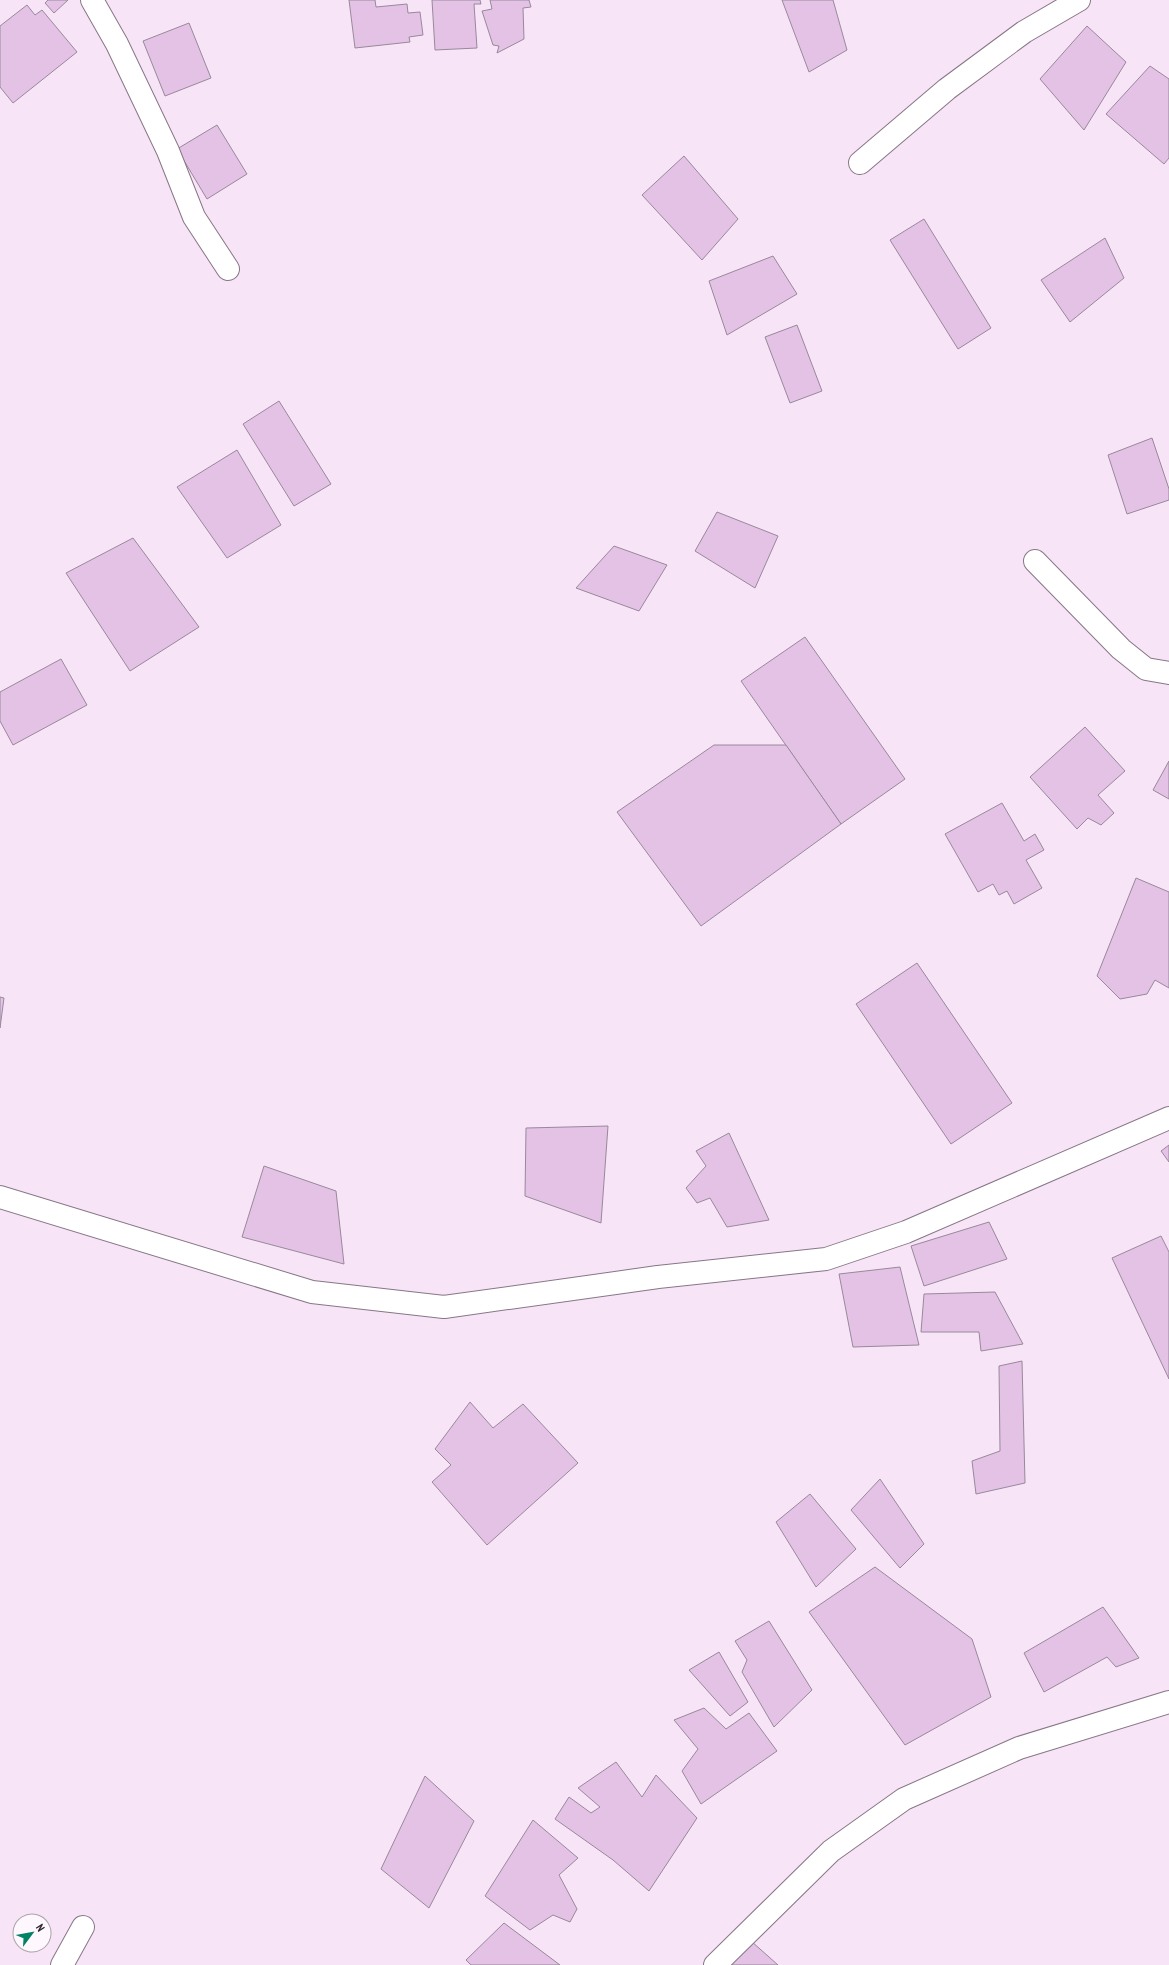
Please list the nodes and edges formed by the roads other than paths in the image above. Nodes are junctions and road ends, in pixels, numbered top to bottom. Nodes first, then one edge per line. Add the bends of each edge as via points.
1 (92, 0) edge
2 (1079, 0) edge
3 (860, 164) dead end
4 (228, 270) dead end
5 (1035, 561) dead end
6 (1169, 673) edge
7 (1169, 1118) edge
8 (0, 1196) edge
9 (1169, 1702) edge
10 (83, 1927) dead end
11 (62, 1965) edge
12 (715, 1965) edge

1 - 4 street via 117,44 168,151 194,217
2 - 3 street via 1024,32 965,76
5 - 6 street via 1121,649 1146,669
7 - 8 street via 906,1232 826,1259 658,1277 444,1307 312,1292
9 - 12 street via 1019,1748 904,1799 831,1851
10 - 11 street

